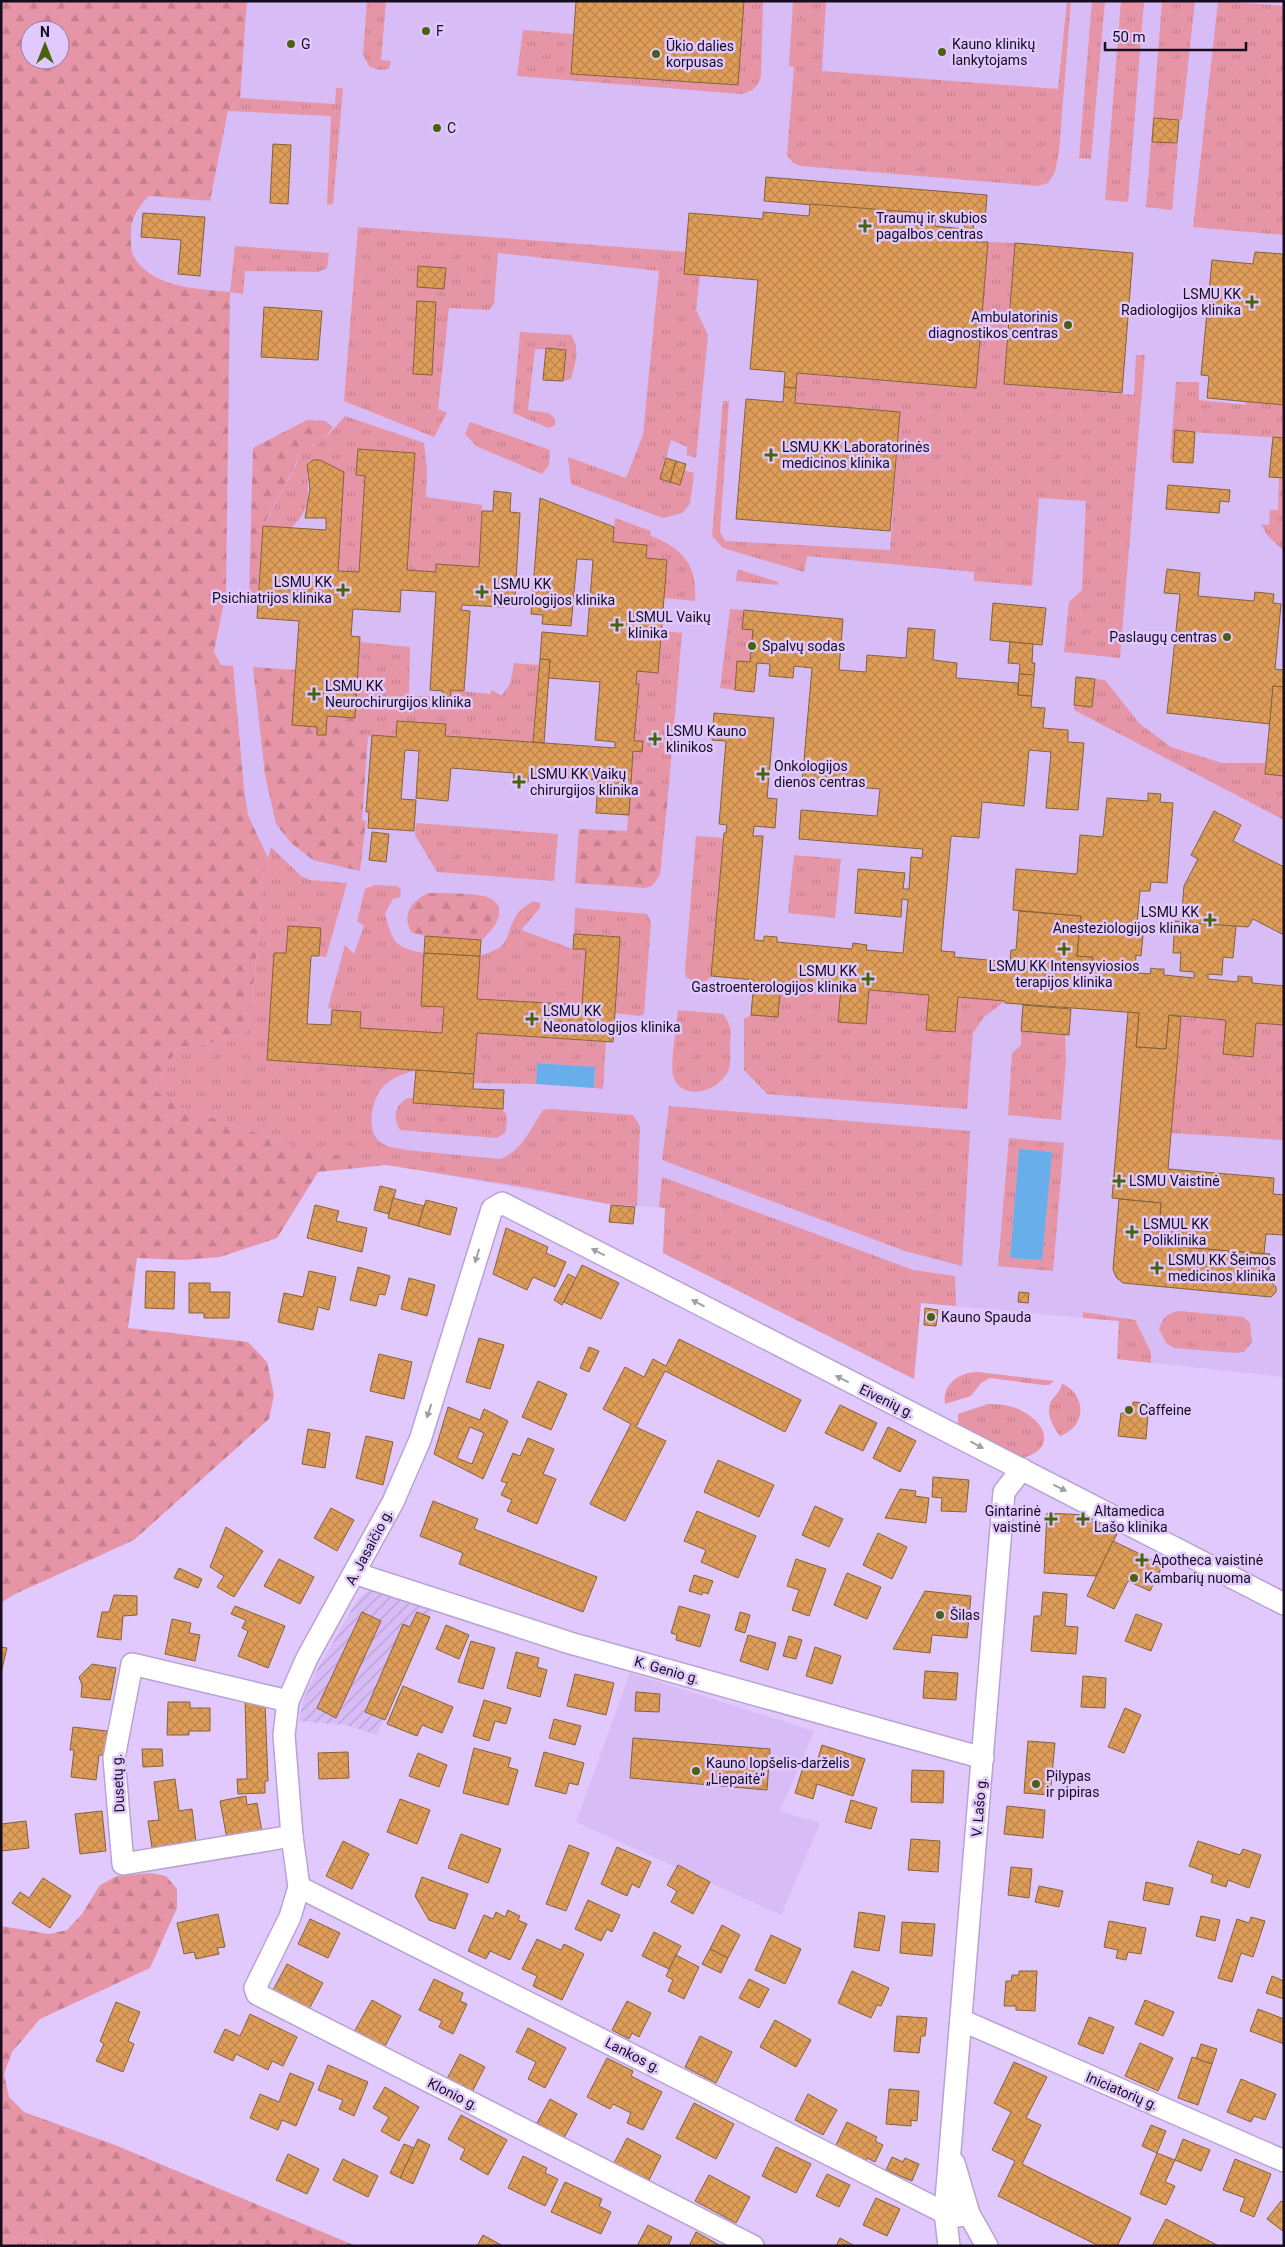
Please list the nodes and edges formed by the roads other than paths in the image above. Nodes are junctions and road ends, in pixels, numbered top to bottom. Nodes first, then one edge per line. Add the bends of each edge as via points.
1 (492, 1209) joint
2 (1022, 1469) junction
3 (354, 1573) junction
4 (1284, 1604) edge
5 (288, 1701) junction
6 (982, 1758) junction
7 (292, 1836) junction
8 (299, 1887) junction
9 (961, 2020) junction
10 (951, 2150) junction
11 (1284, 2161) edge
12 (945, 2212) junction
13 (968, 2214) junction
14 (753, 2246) edge
15 (949, 2246) edge
16 (987, 2246) edge

1 - 2 street, Eivenių g. via 502,1203
1 -> 3 street, A. Jasaičio g. via 420,1440 393,1502
2 -> 4 street, Eivenių g.
2 - 6 street, V. Lašo g. via 1004,1492
3 - 5 street, A. Jasaičio g.
3 - 6 street, K. Genio g. via 570,1643
5 - 7 street, A. Jasaičio g. via 284,1735
5 - 7 street, Dusetų g. via 132,1664 114,1758 123,1864
6 - 9 street, V. Lašo g.
7 - 8 street, A. Jasaičio g.
8 - 12 street, Lankos g.
8 - 14 street, Klonio g. via 290,1917 257,1981 255,1988 258,1994
9 - 10 street, V. Lašo g.
9 - 11 street, Iniciatorių g.
10 - 12 street, V. Lašo g.
10 - 13 street, V. Lašo g.
12 - 13 street, Lankos g. via 953,2217
12 - 15 street, V. Lašo g.
13 - 16 street, V. Lašo g.

